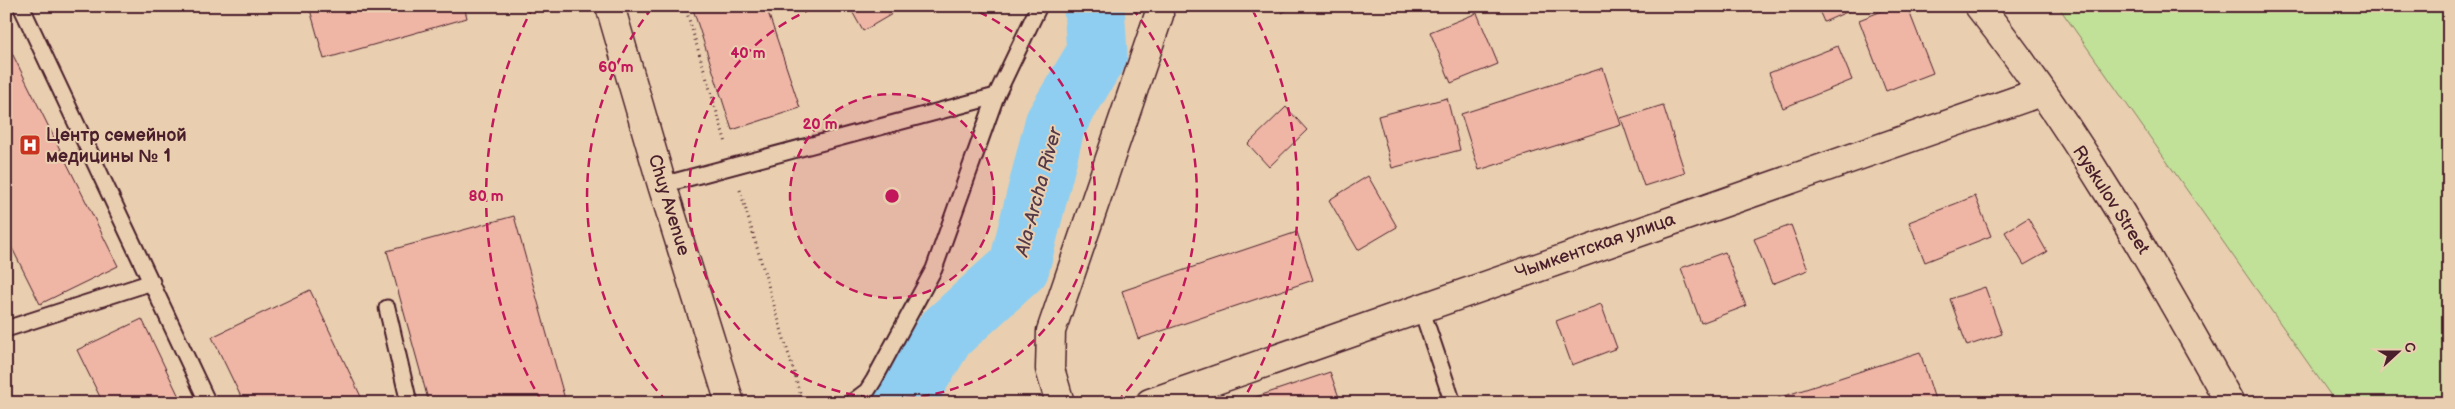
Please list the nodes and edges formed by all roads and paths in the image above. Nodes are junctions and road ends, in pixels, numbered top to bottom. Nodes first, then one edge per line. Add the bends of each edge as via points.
1 (21, 6) edge
2 (610, 6) edge
3 (685, 6) edge
4 (1039, 6) edge
5 (1979, 6) edge
6 (1159, 15) dead end
7 (2041, 92) junction
8 (996, 96) junction
9 (732, 165) junction
10 (662, 185) junction
11 (152, 282) junction
12 (387, 308) dead end
13 (1421, 308) junction
14 (6, 329) edge
15 (208, 403) edge
16 (408, 403) edge
17 (730, 403) edge
18 (803, 403) edge
19 (851, 403) edge
20 (1060, 403) edge
21 (1150, 403) edge
22 (1453, 403) edge
23 (2230, 403) edge

1 - 11 lane
2 - 10 street, Chuy Avenue
3 - 9 path
4 - 8 lane
5 - 7 street, Ryskulov Street
6 - 20 street via 1051,331 1050,369
7 - 13 street, Чымкентская улица
7 - 23 street, Ryskulov Street via 2147,255
8 - 9 lane
8 - 19 lane via 934,269 874,380 867,391
9 - 10 lane
9 - 18 path
10 - 17 street, Chuy Avenue
11 - 14 lane
11 - 15 lane
12 - 16 lane
13 - 21 street, Чымкентская улица
13 - 22 lane

